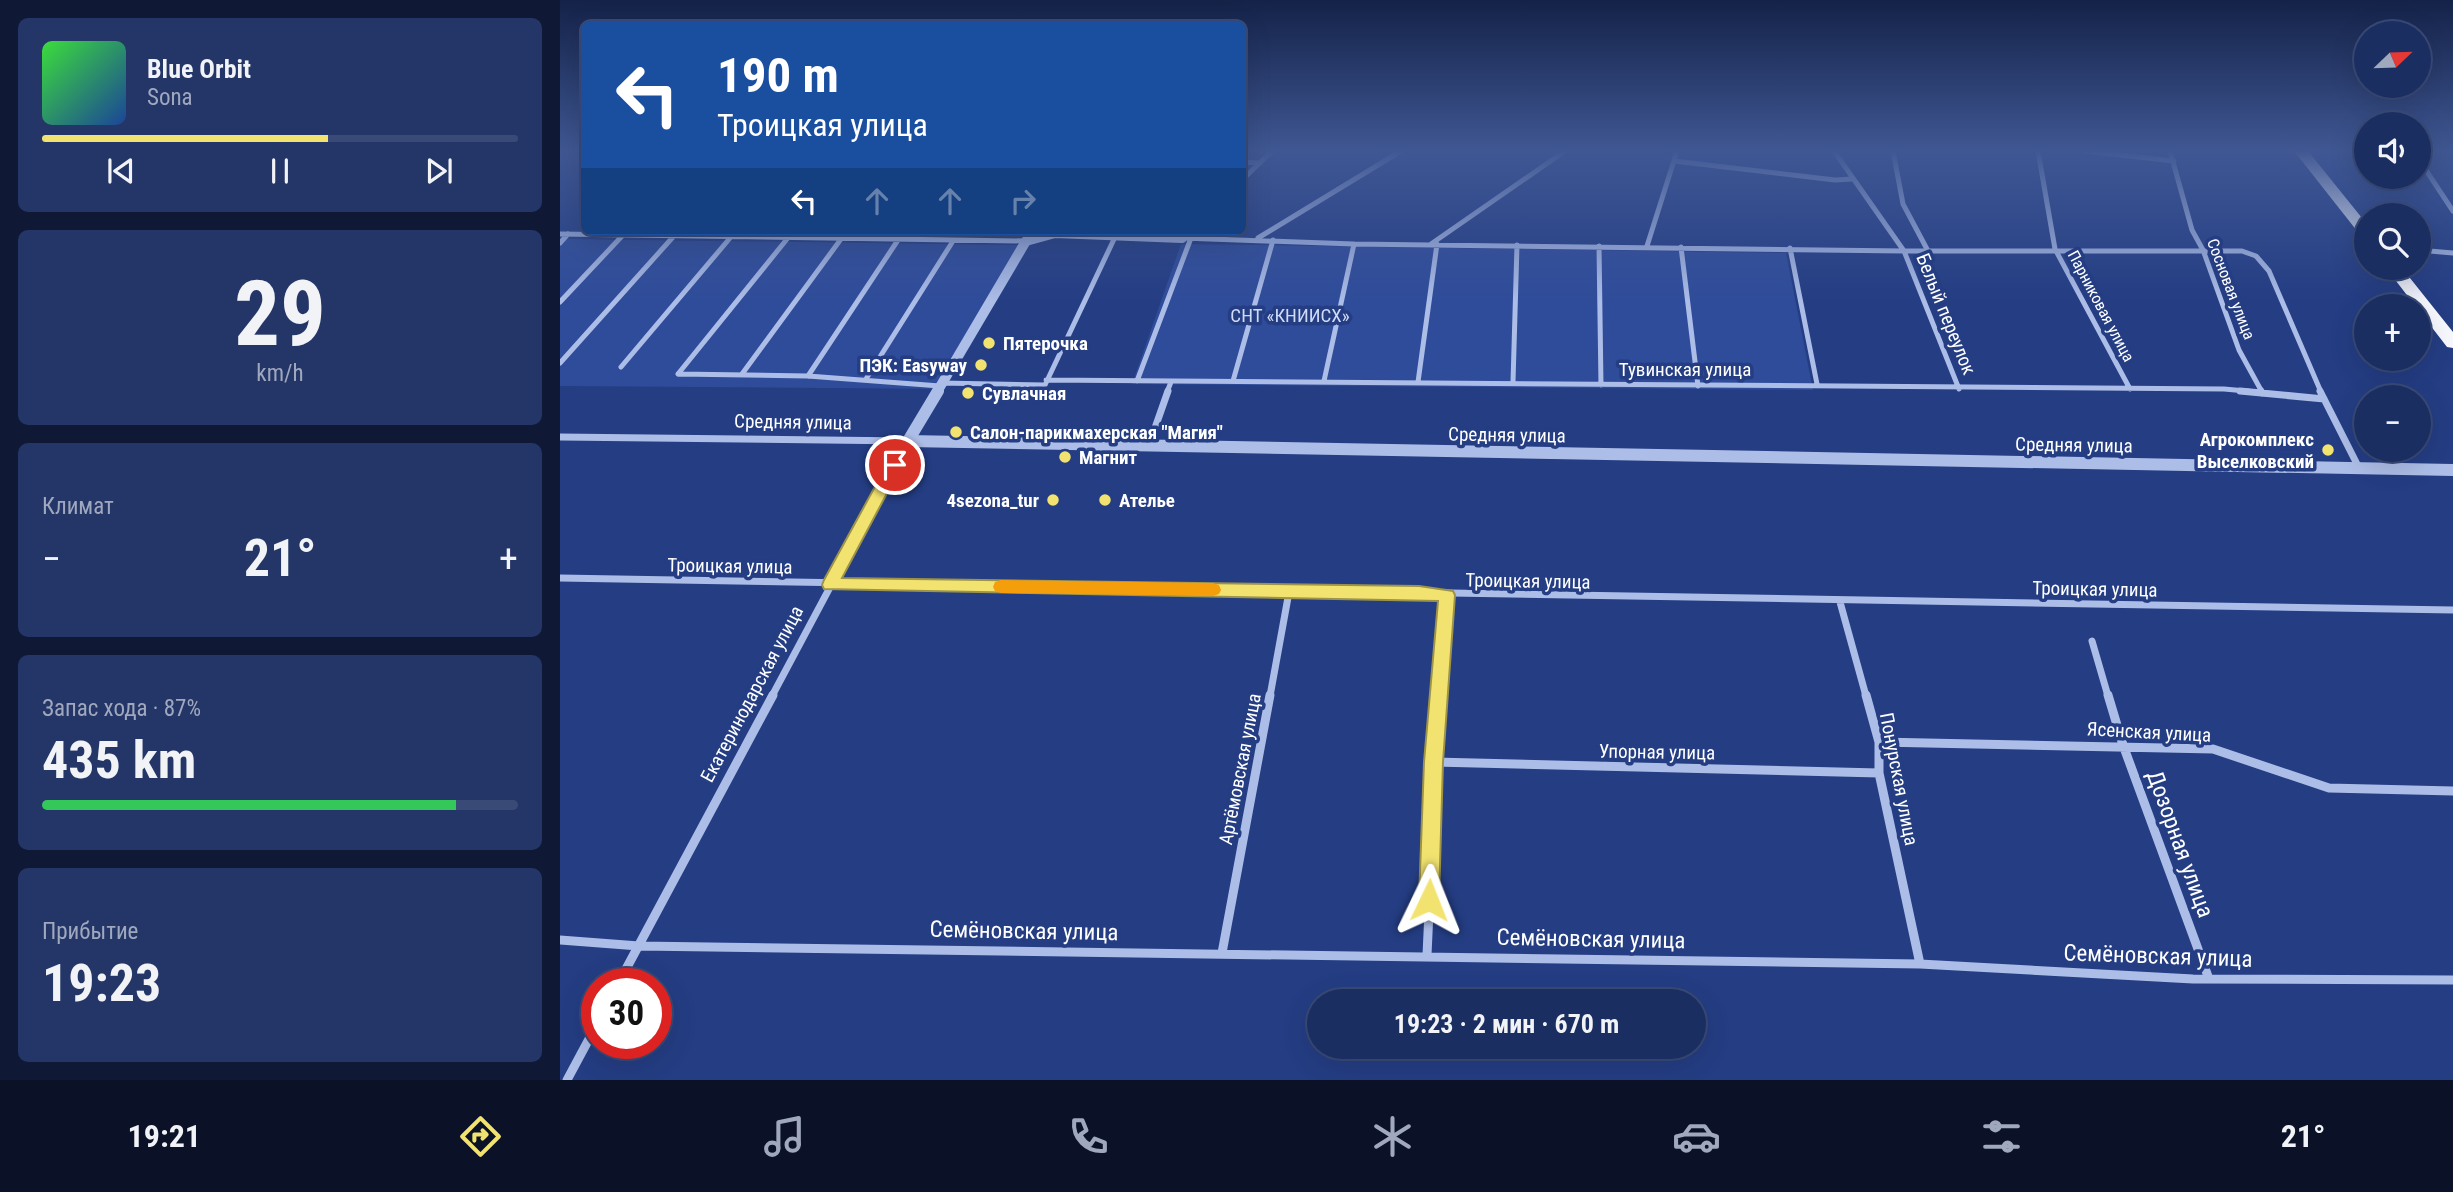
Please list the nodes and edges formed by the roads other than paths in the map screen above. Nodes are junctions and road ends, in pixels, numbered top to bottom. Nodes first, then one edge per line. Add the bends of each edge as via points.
1 (1321, 201) edge
2 (1494, 201) edge
3 (1661, 201) edge
4 (1868, 201) edge
5 (1900, 201) edge
6 (2047, 201) edge
7 (2185, 201) edge
8 (2341, 201) edge
9 (2354, 218) edge
10 (560, 234) edge
11 (568, 234) junction
12 (581, 234) edge
13 (623, 235) joint
14 (1116, 235) joint
15 (1188, 235) edge
16 (1028, 236) edge
17 (673, 237) junction
18 (730, 238) junction
19 (787, 239) junction
20 (841, 239) junction
21 (898, 240) junction
22 (1254, 240) junction
23 (1273, 240) junction
24 (953, 242) junction
25 (560, 243) edge
26 (1354, 244) junction
27 (1434, 244) junction
28 (1517, 245) junction
29 (1599, 246) junction
30 (1647, 246) junction
31 (1681, 247) junction
32 (1790, 248) junction
33 (2055, 249) junction
34 (2203, 250) junction
35 (1904, 251) junction
36 (1928, 251) junction
37 (2431, 251) edge
38 (2453, 253) edge
39 (2403, 280) edge
40 (2412, 280) edge
41 (560, 303) edge
42 (2453, 331) edge
43 (2453, 343) edge
44 (560, 363) edge
45 (621, 367) dead end
46 (742, 374) junction
47 (808, 376) junction
48 (866, 379) junction
49 (1137, 381) junction
50 (1233, 381) junction
51 (1324, 381) junction
52 (1046, 382) junction
53 (1171, 382) junction
54 (1418, 382) junction
55 (1513, 382) junction
56 (941, 384) junction
57 (1817, 384) junction
58 (1601, 385) junction
59 (1698, 386) junction
60 (1959, 389) junction
61 (2130, 389) junction
62 (2262, 393) junction
63 (2324, 399) junction
64 (560, 436) edge
65 (908, 441) junction
66 (1149, 445) junction
67 (2359, 468) junction
68 (2453, 470) edge
69 (560, 578) edge
70 (830, 585) junction
71 (1289, 592) junction
72 (1447, 595) junction
73 (1840, 602) junction
74 (2453, 610) edge
75 (2092, 641) dead end
76 (1879, 742) junction
77 (2123, 745) junction
78 (1434, 762) junction
79 (1879, 773) junction
80 (2453, 791) edge
81 (560, 940) edge
82 (639, 946) junction
83 (1222, 953) junction
84 (1427, 955) junction
85 (1920, 964) junction
86 (627, 968) edge
87 (2209, 979) junction
88 (2453, 981) edge
89 (581, 1054) edge
90 (567, 1080) edge

1 - 22 street
2 - 27 street
3 - 30 street
4 - 35 street, Белый переулок
5 - 36 street
6 - 33 street, Парниковая улица
7 - 34 street, Сосновая улица
8 - 9 highway
10 - 11 street
11 - 12 street
11 - 25 street
13 - 17 street
13 - 41 street
14 - 15 street
14 - 52 street
15 - 22 street
15 - 49 street
16 - 24 street
16 - 56 street, Екатеринодарская улица
17 - 18 street
17 - 44 street
18 - 19 street
18 - 45 street
19 - 20 street
19 - 46 street, Тувинская улица via 678,374
20 - 21 street
20 - 46 street
21 - 24 street
21 - 47 street
22 - 23 street
23 - 26 street
23 - 50 street
24 - 48 street
26 - 27 street
26 - 51 street
27 - 28 street
27 - 54 street
28 - 29 street
28 - 55 street
29 - 30 street
29 - 58 street
30 - 31 street
31 - 32 street
31 - 59 street
32 - 35 street
32 - 57 street
33 - 34 street
33 - 36 street
33 - 61 street, Парниковая улица
34 - 62 street, Сосновая улица via 2239,350
34 - 63 street via 2242,251 2256,256 2269,271
35 - 36 street
35 - 60 street, Белый переулок
37 - 38 street
39 - 43 highway
40 - 42 highway
46 - 47 street, Тувинская улица
47 - 48 street, Тувинская улица
48 - 56 street, Тувинская улица
49 - 52 street, Тувинская улица
49 - 53 street, Тувинская улица
50 - 51 street, Тувинская улица
50 - 53 street, Тувинская улица
51 - 54 street, Тувинская улица
52 - 56 street, Тувинская улица
53 - 66 street
54 - 55 street, Тувинская улица
55 - 58 street, Тувинская улица
56 - 65 street, Екатеринодарская улица
57 - 59 street, Тувинская улица
57 - 60 street, Тувинская улица
58 - 59 street, Тувинская улица
60 - 61 street, Тувинская улица
61 - 62 street, Тувинская улица
62 - 63 street, Тувинская улица
63 - 67 street
64 - 65 street, Средняя улица
65 - 66 street, Средняя улица
65 - 70 street, Екатеринодарская улица
66 - 67 street, Средняя улица
67 - 68 street, Средняя улица
69 - 70 street, Троицкая улица
70 - 71 street, Троицкая улица
70 - 82 street, Екатеринодарская улица
71 - 72 street, Троицкая улица
71 - 83 street, Артёмовская улица
72 - 73 street, Троицкая улица
72 - 78 street
73 - 74 street, Троицкая улица
73 - 76 street, Понурская улица
75 - 77 street, Дозорная улица
76 - 77 street, Ясенская улица
76 - 79 street, Понурская улица
77 - 80 street, Ясенская улица via 2213,749 2329,788
77 - 87 street, Дозорная улица
78 - 79 street, Упорная улица
78 - 84 street
79 - 85 street, Понурская улица
81 - 82 street, Семёновская улица
82 - 83 street, Семёновская улица
82 - 86 street, Екатеринодарская улица
83 - 84 street, Семёновская улица
84 - 85 street, Семёновская улица
85 - 87 street, Семёновская улица
87 - 88 street, Семёновская улица
89 - 90 street

